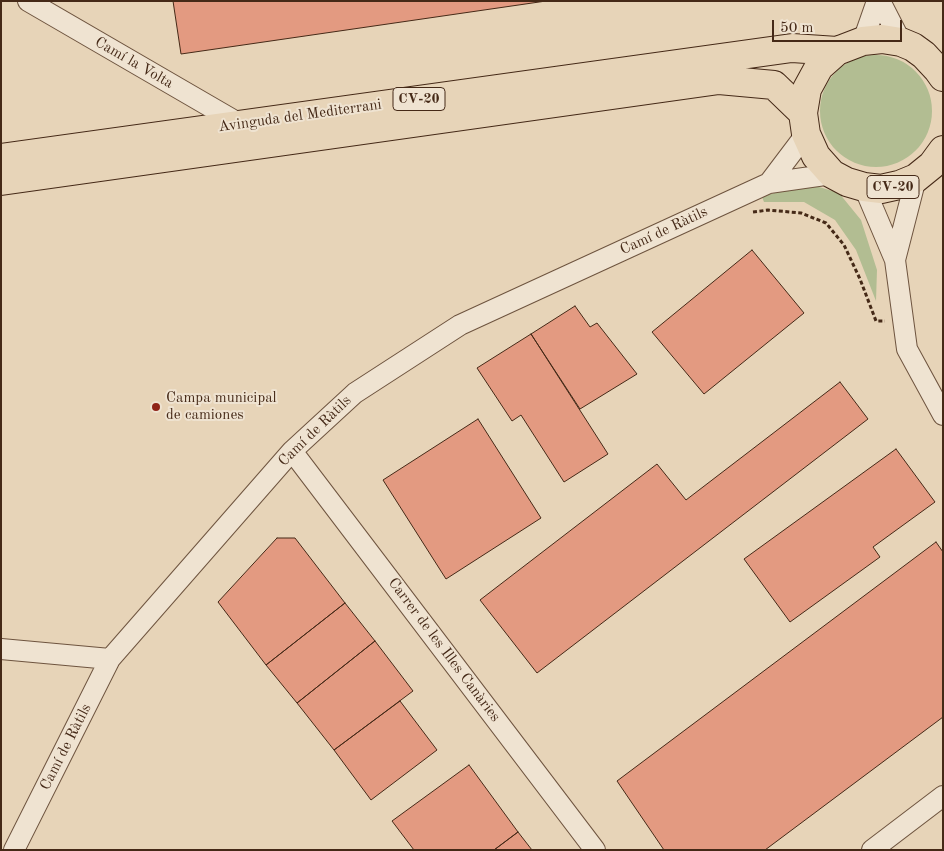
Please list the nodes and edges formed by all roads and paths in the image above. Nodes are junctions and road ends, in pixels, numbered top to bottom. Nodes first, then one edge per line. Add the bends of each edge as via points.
1 (28, 1) edge
2 (879, 1) edge
3 (863, 40) junction
4 (901, 42) junction
5 (837, 51) junction
6 (934, 54) edge
7 (943, 77) edge
8 (240, 124) junction
9 (804, 124) junction
10 (943, 150) edge
11 (1, 158) edge
12 (832, 174) junction
13 (916, 178) junction
14 (1, 181) edge
15 (769, 183) junction
16 (864, 187) junction
17 (740, 196) junction
18 (895, 260) junction
19 (903, 321) junction
20 (943, 415) edge
21 (292, 451) junction
22 (1, 649) edge
23 (110, 659) junction
24 (943, 796) edge
25 (14, 850) edge
26 (595, 850) edge
27 (872, 850) edge

1 - 8 street, Camí la Volta
2 - 3 street
2 - 4 street
3 - 4 main road, CV-20
3 - 5 main road, CV-20
4 - 6 main road, CV-20
5 - 8 main road, Avinguda del Mediterrani / CV-20 via 783,49
5 - 9 main road, CV-20 via 819,68 807,89
6 - 7 main road, CV-20
8 - 11 main road, Avinguda del Mediterrani / CV-20
9 - 12 main road, CV-20 via 816,156
9 - 14 main road, Avinguda del Mediterrani / CV-20 via 774,86 719,80
9 - 15 street, Camí de Ràtils
10 - 13 main road, CV-20
12 - 15 street, Camí de Ràtils
12 - 16 main road, CV-20
13 - 16 main road, CV-20 via 881,189
13 - 18 street
15 - 17 street, Camí de Ràtils
16 - 18 street
17 - 19 path via 750,212 801,213 826,223 844,245 876,321
17 - 21 street, Camí de Ràtils via 460,325 355,393
18 - 19 street
19 - 20 street via 907,349
21 - 23 street, Camí de Ràtils
21 - 26 street, Carrer de les Illes Canàries
22 - 23 street
23 - 25 street, Camí de Ràtils
24 - 27 street

